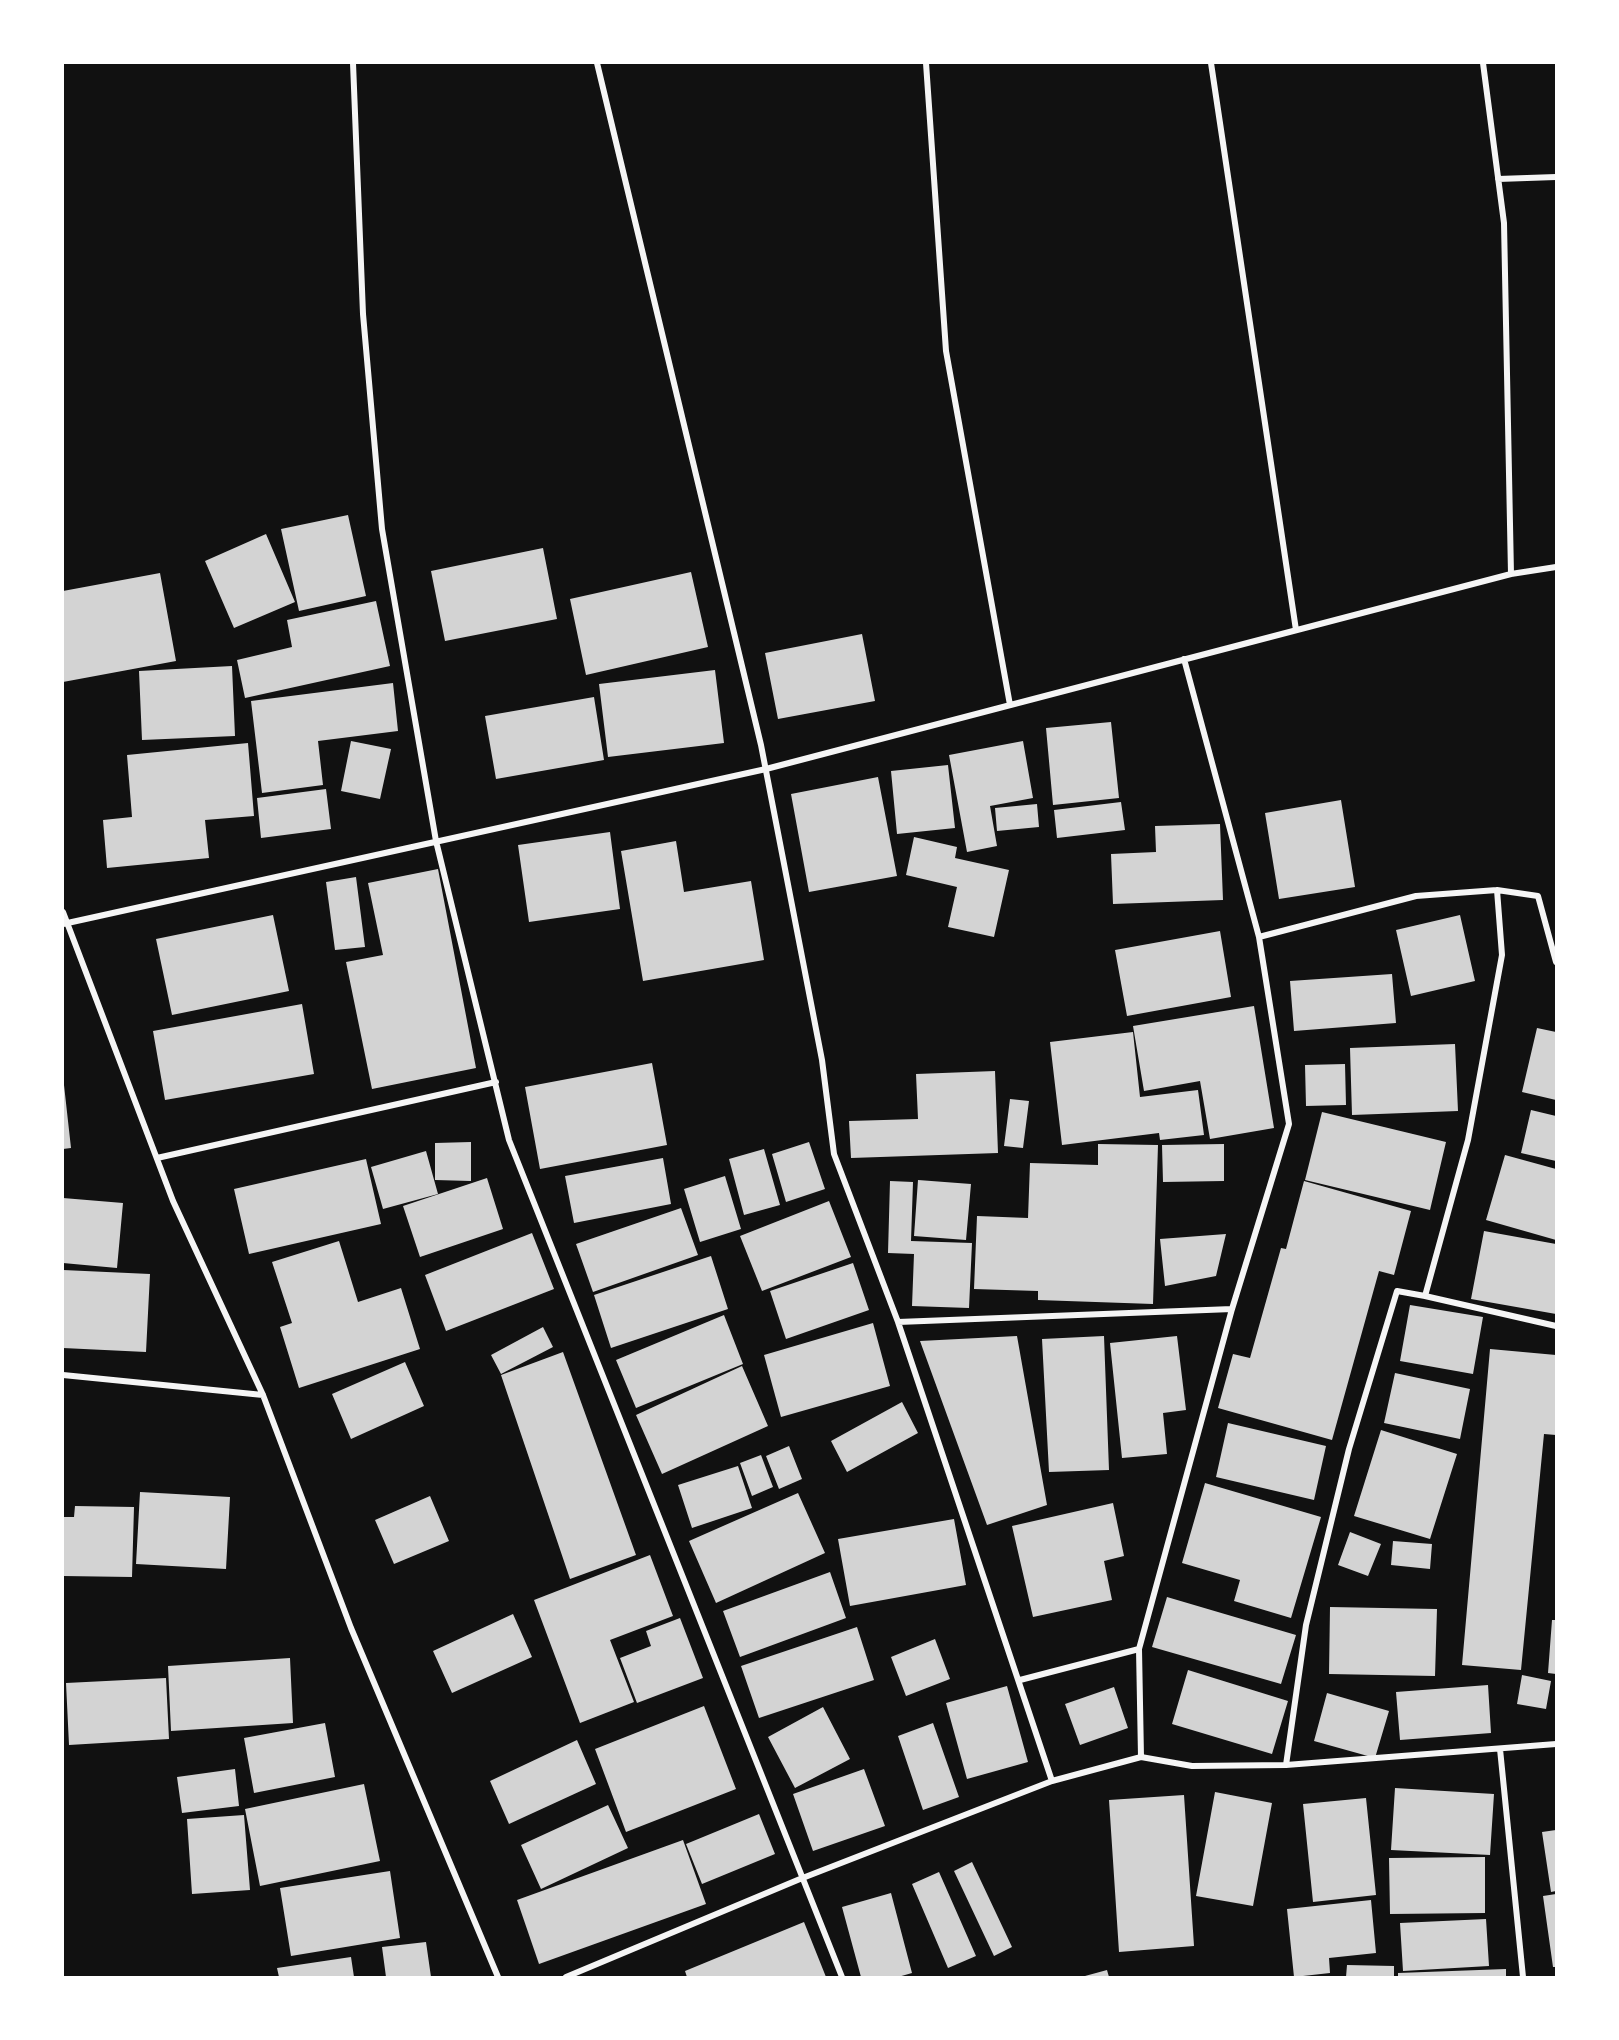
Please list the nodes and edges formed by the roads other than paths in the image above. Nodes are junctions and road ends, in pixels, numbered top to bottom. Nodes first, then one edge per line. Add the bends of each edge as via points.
1 (353, 63) edge
2 (597, 63) edge
3 (926, 63) edge
4 (1211, 63) edge
5 (1483, 63) edge
6 (1556, 177) edge
7 (1498, 179) junction
8 (1556, 567) edge
9 (1511, 574) junction
10 (1296, 630) junction
11 (1184, 659) junction
12 (1010, 705) junction
13 (766, 769) junction
14 (436, 841) junction
15 (1497, 890) junction
16 (63, 912) edge
17 (65, 923) edge
18 (1258, 937) junction
19 (1556, 962) edge
20 (496, 1082) junction
21 (156, 1158) junction
22 (1425, 1296) junction
23 (1232, 1309) junction
24 (898, 1322) junction
25 (1556, 1326) edge
26 (63, 1375) edge
27 (263, 1395) junction
28 (1139, 1649) junction
29 (1020, 1680) junction
30 (1556, 1744) edge
31 (1500, 1749) junction
32 (1141, 1757) junction
33 (1286, 1765) junction
34 (1052, 1781) junction
35 (800, 1879) junction
36 (498, 1977) edge
37 (566, 1977) edge
38 (842, 1977) edge
39 (1523, 1977) edge

1 - 14 street via 363,314 382,529
2 - 13 street
3 - 12 street via 946,351
4 - 10 street
5 - 7 street
6 - 7 street
7 - 9 street via 1504,223
8 - 9 street
9 - 10 street
10 - 11 street
11 - 12 street
11 - 18 street
12 - 13 street
13 - 14 street
13 - 24 street via 822,1060 834,1154
14 - 17 street
14 - 20 street
15 - 18 street via 1416,896
15 - 19 street via 1538,896
15 - 22 street via 1502,955 1468,1140
16 - 17 street
17 - 21 street
18 - 23 street via 1289,1124
20 - 21 street
20 - 35 street via 510,1140
21 - 27 street
22 - 25 street
22 - 33 street via 1397,1291 1348,1449 1306,1625
23 - 24 street
23 - 28 street
24 - 29 street
26 - 27 street
27 - 36 street via 351,1628
28 - 29 street
28 - 32 street
29 - 34 street
30 - 31 street
31 - 33 street
31 - 39 street
32 - 33 street via 1192,1766
32 - 34 street
34 - 35 street
35 - 37 street
35 - 38 street

